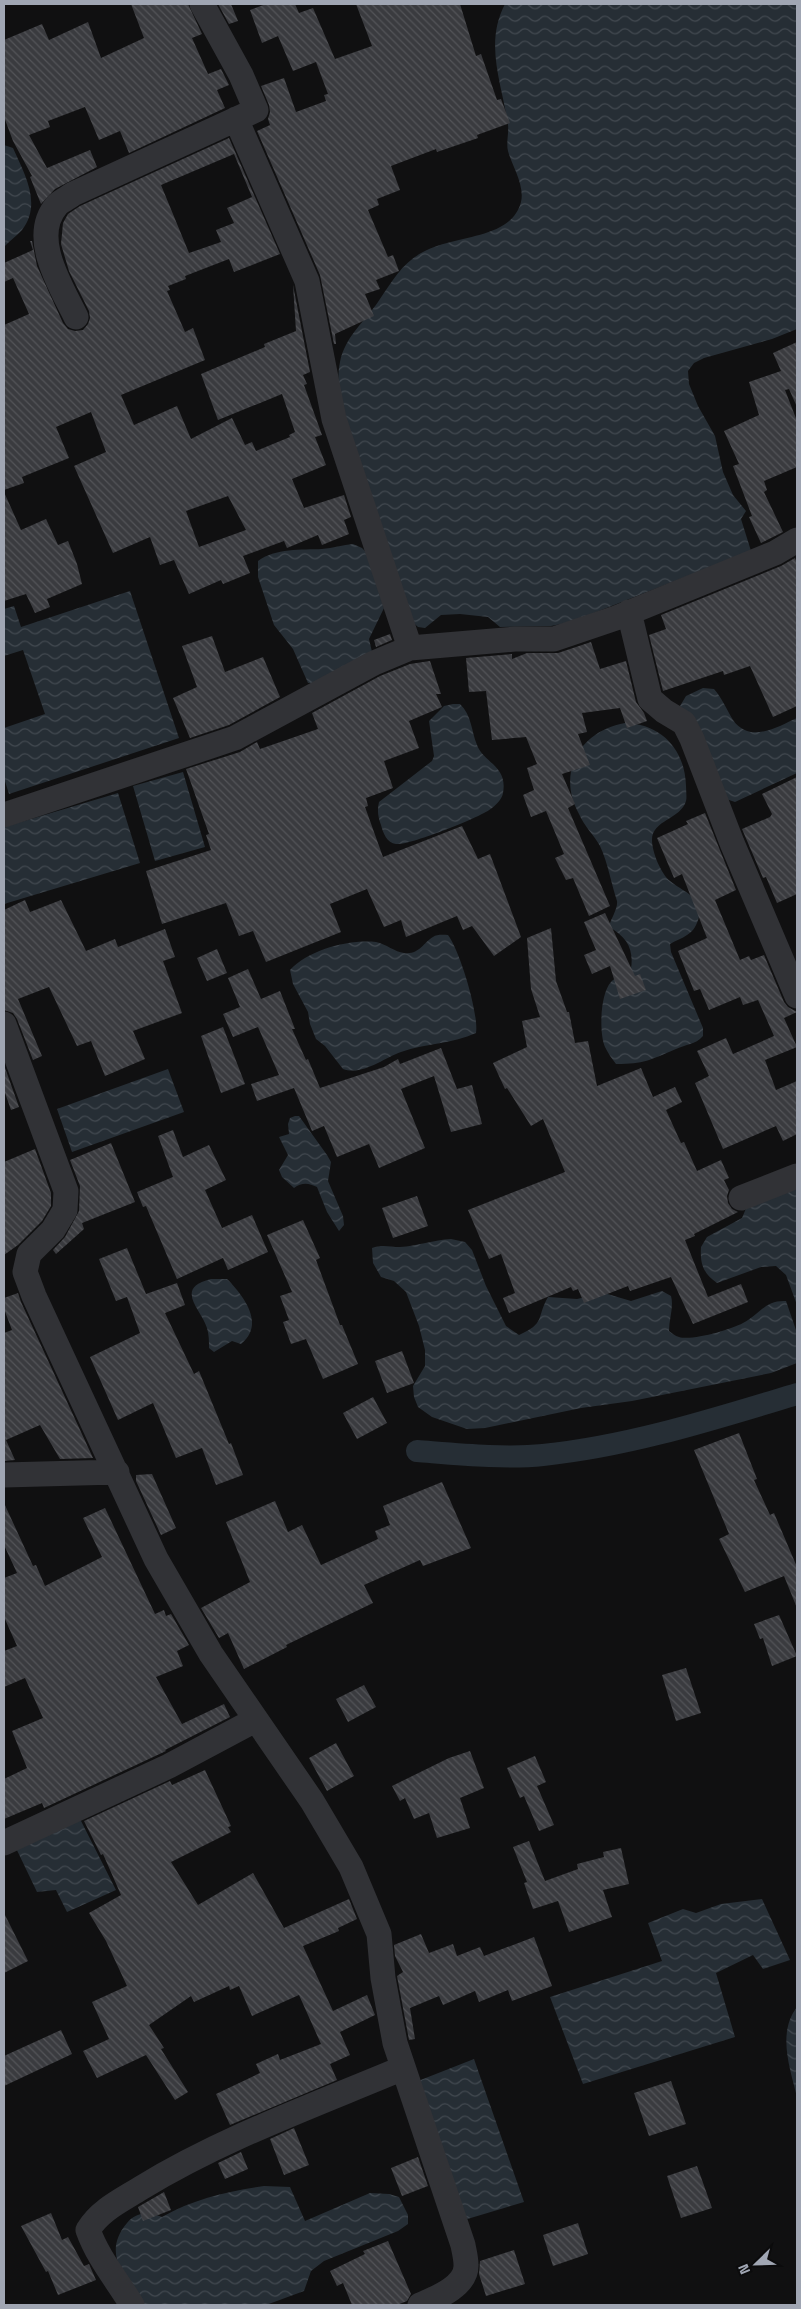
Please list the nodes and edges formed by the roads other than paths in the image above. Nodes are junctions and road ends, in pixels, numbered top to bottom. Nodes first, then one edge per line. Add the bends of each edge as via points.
1 (202, 4) edge
2 (236, 119) junction
3 (76, 317) dead end
4 (797, 540) edge
5 (629, 612) junction
6 (410, 648) junction
7 (4, 815) edge
8 (797, 996) edge
9 (4, 1024) edge
10 (797, 1176) edge
11 (741, 1198) dead end
12 (117, 1472) junction
13 (4, 1475) edge
14 (255, 1720) junction
15 (4, 1843) edge
16 (403, 2068) junction
17 (132, 2305) edge
18 (420, 2305) edge

1 - 2 street via 241,75 256,110
2 - 3 street via 73,194 57,206 49,220 48,251
2 - 6 street via 306,281 334,419
4 - 5 street via 776,553
5 - 6 street via 554,639
5 - 8 street via 650,699 684,723 692,738 732,843
6 - 7 street via 374,663 234,738
9 - 12 street via 66,1191 64,1210 53,1230 29,1254 25,1272
10 - 11 street
12 - 13 street
12 - 14 street via 156,1559 211,1654
14 - 15 street via 169,1766
14 - 16 street via 312,1801 351,1868 379,1934 386,1997
16 - 17 street via 229,2141 169,2171 94,2220 88,2230 92,2242
16 - 18 street via 463,2245 467,2267 458,2282 441,2296

